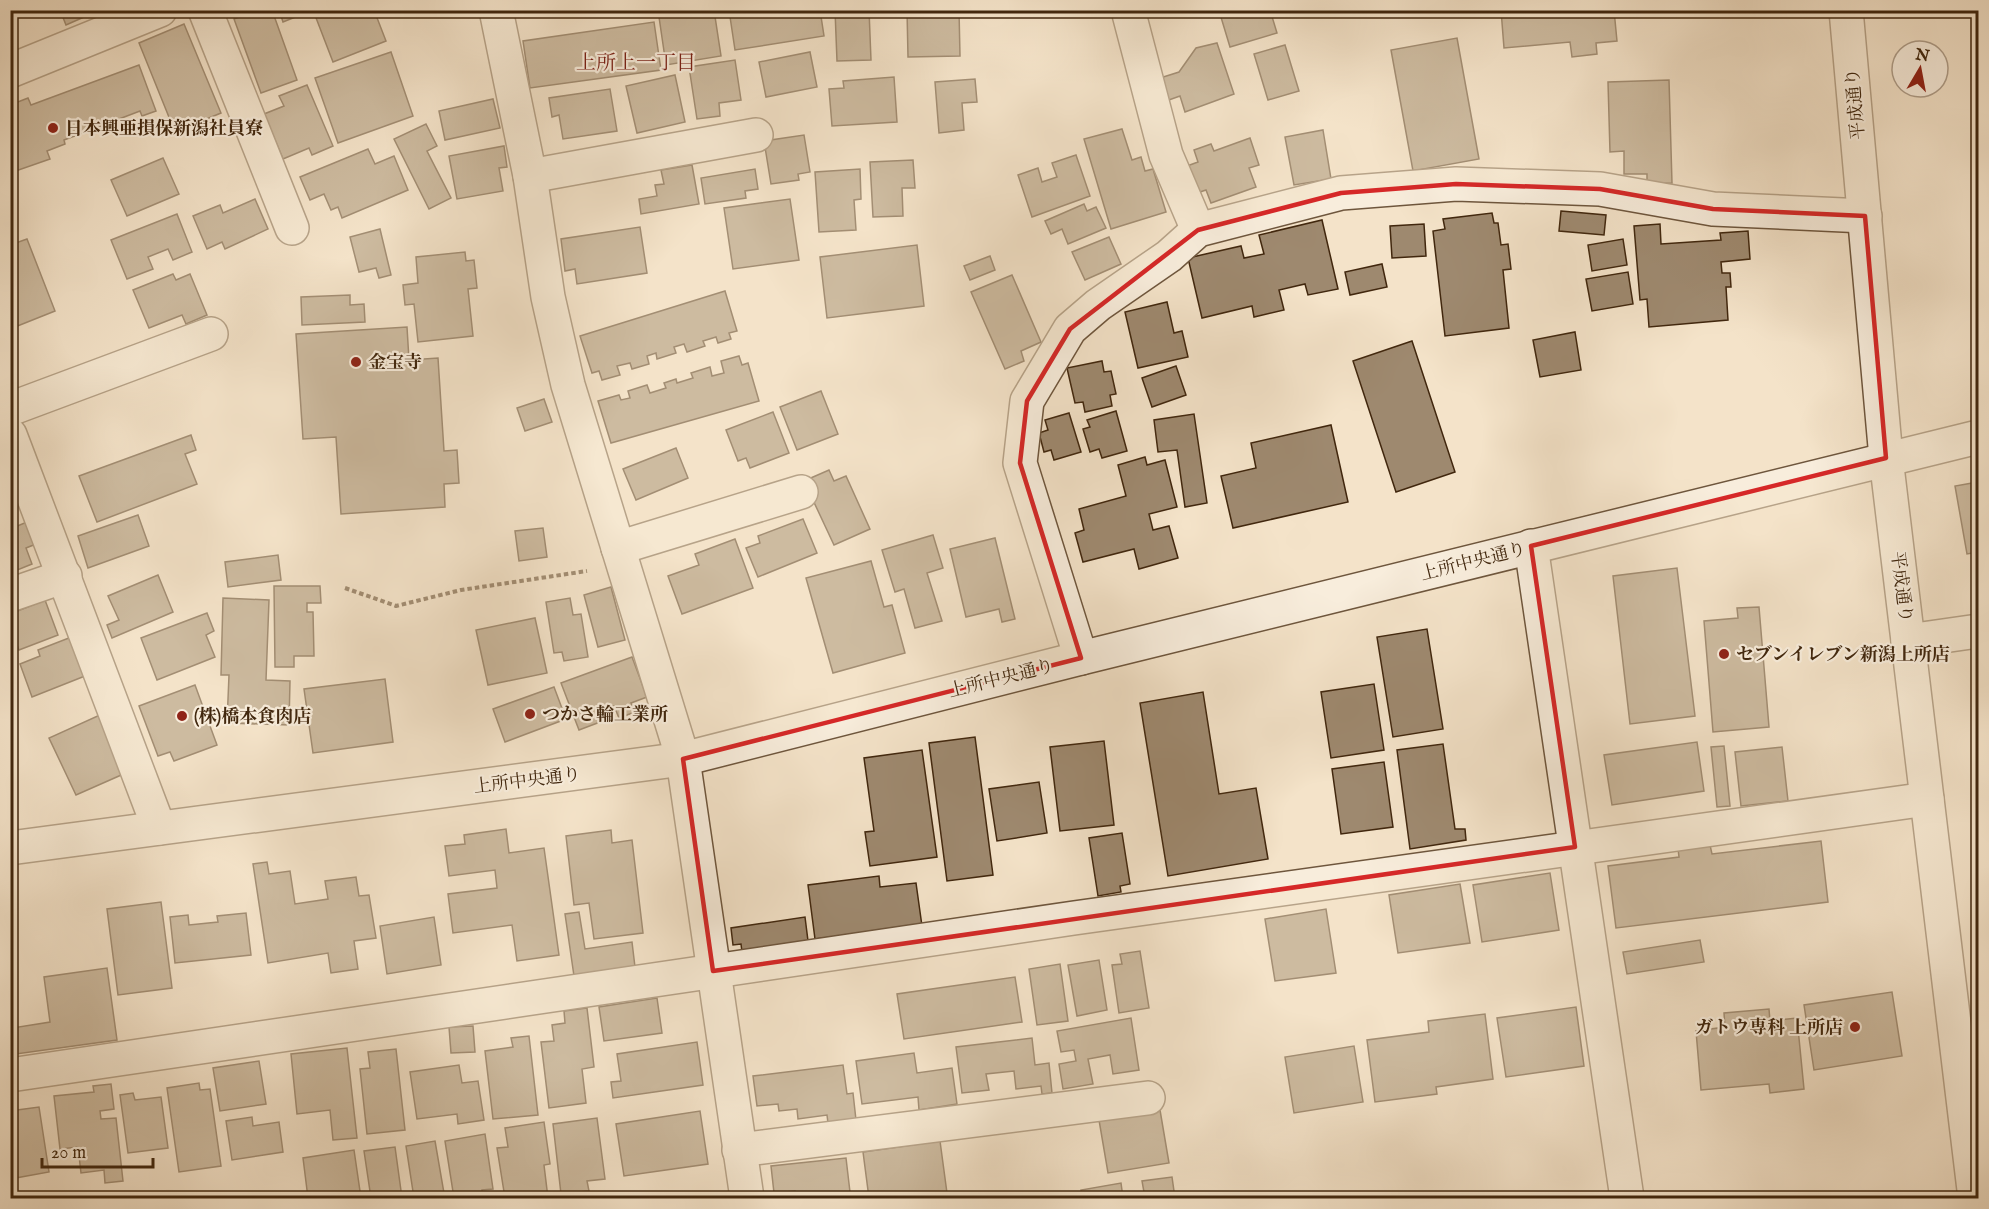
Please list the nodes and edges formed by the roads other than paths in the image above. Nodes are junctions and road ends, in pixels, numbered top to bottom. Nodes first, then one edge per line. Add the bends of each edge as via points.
1 (160, 10) edge
2 (205, 10) edge
3 (1128, 10) edge
4 (1846, 10) edge
5 (505, 12) edge
6 (10, 71) edge
7 (756, 135) dead end
8 (530, 176) junction
9 (1865, 216) junction
10 (292, 228) dead end
11 (1198, 230) junction
12 (211, 334) dead end
13 (10, 409) edge
14 (10, 435) edge
15 (1978, 437) edge
16 (1886, 458) junction
17 (801, 492) dead end
18 (1532, 546) junction
19 (621, 557) junction
20 (65, 576) junction
21 (10, 595) edge
22 (1978, 631) edge
23 (1908, 640) junction
24 (1081, 658) junction
25 (683, 759) junction
26 (1927, 799) junction
27 (159, 828) junction
28 (1575, 847) junction
29 (10, 848) edge
30 (713, 971) junction
31 (10, 1075) edge
32 (1148, 1098) dead end
33 (739, 1150) junction
34 (747, 1198) edge
35 (1627, 1198) edge
36 (1975, 1198) edge

1 - 6 street
2 - 10 street
3 - 11 street via 1166,155
4 - 9 street, 平成通り
5 - 8 street
7 - 8 street
8 - 19 street via 548,297 568,385
9 - 11 street via 1713,209 1600,189 1456,184 1341,194
9 - 16 street, 平成通り
11 - 24 street via 1070,329 1027,401 1020,463
12 - 13 street
14 - 20 street
15 - 16 street, 上所中央通り
16 - 18 street, 上所中央通り
16 - 23 street, 平成通り
17 - 19 street
18 - 24 street, 上所中央通り
18 - 28 street
19 - 25 street
20 - 21 street
20 - 27 street
22 - 23 street
23 - 26 street, 平成通り
24 - 25 street, 上所中央通り
25 - 27 street, 上所中央通り
25 - 30 street
26 - 28 street
26 - 36 street, 平成通り
27 - 29 street, 上所中央通り
28 - 30 street
28 - 35 street
30 - 31 street
30 - 33 street
32 - 33 street
33 - 34 street

